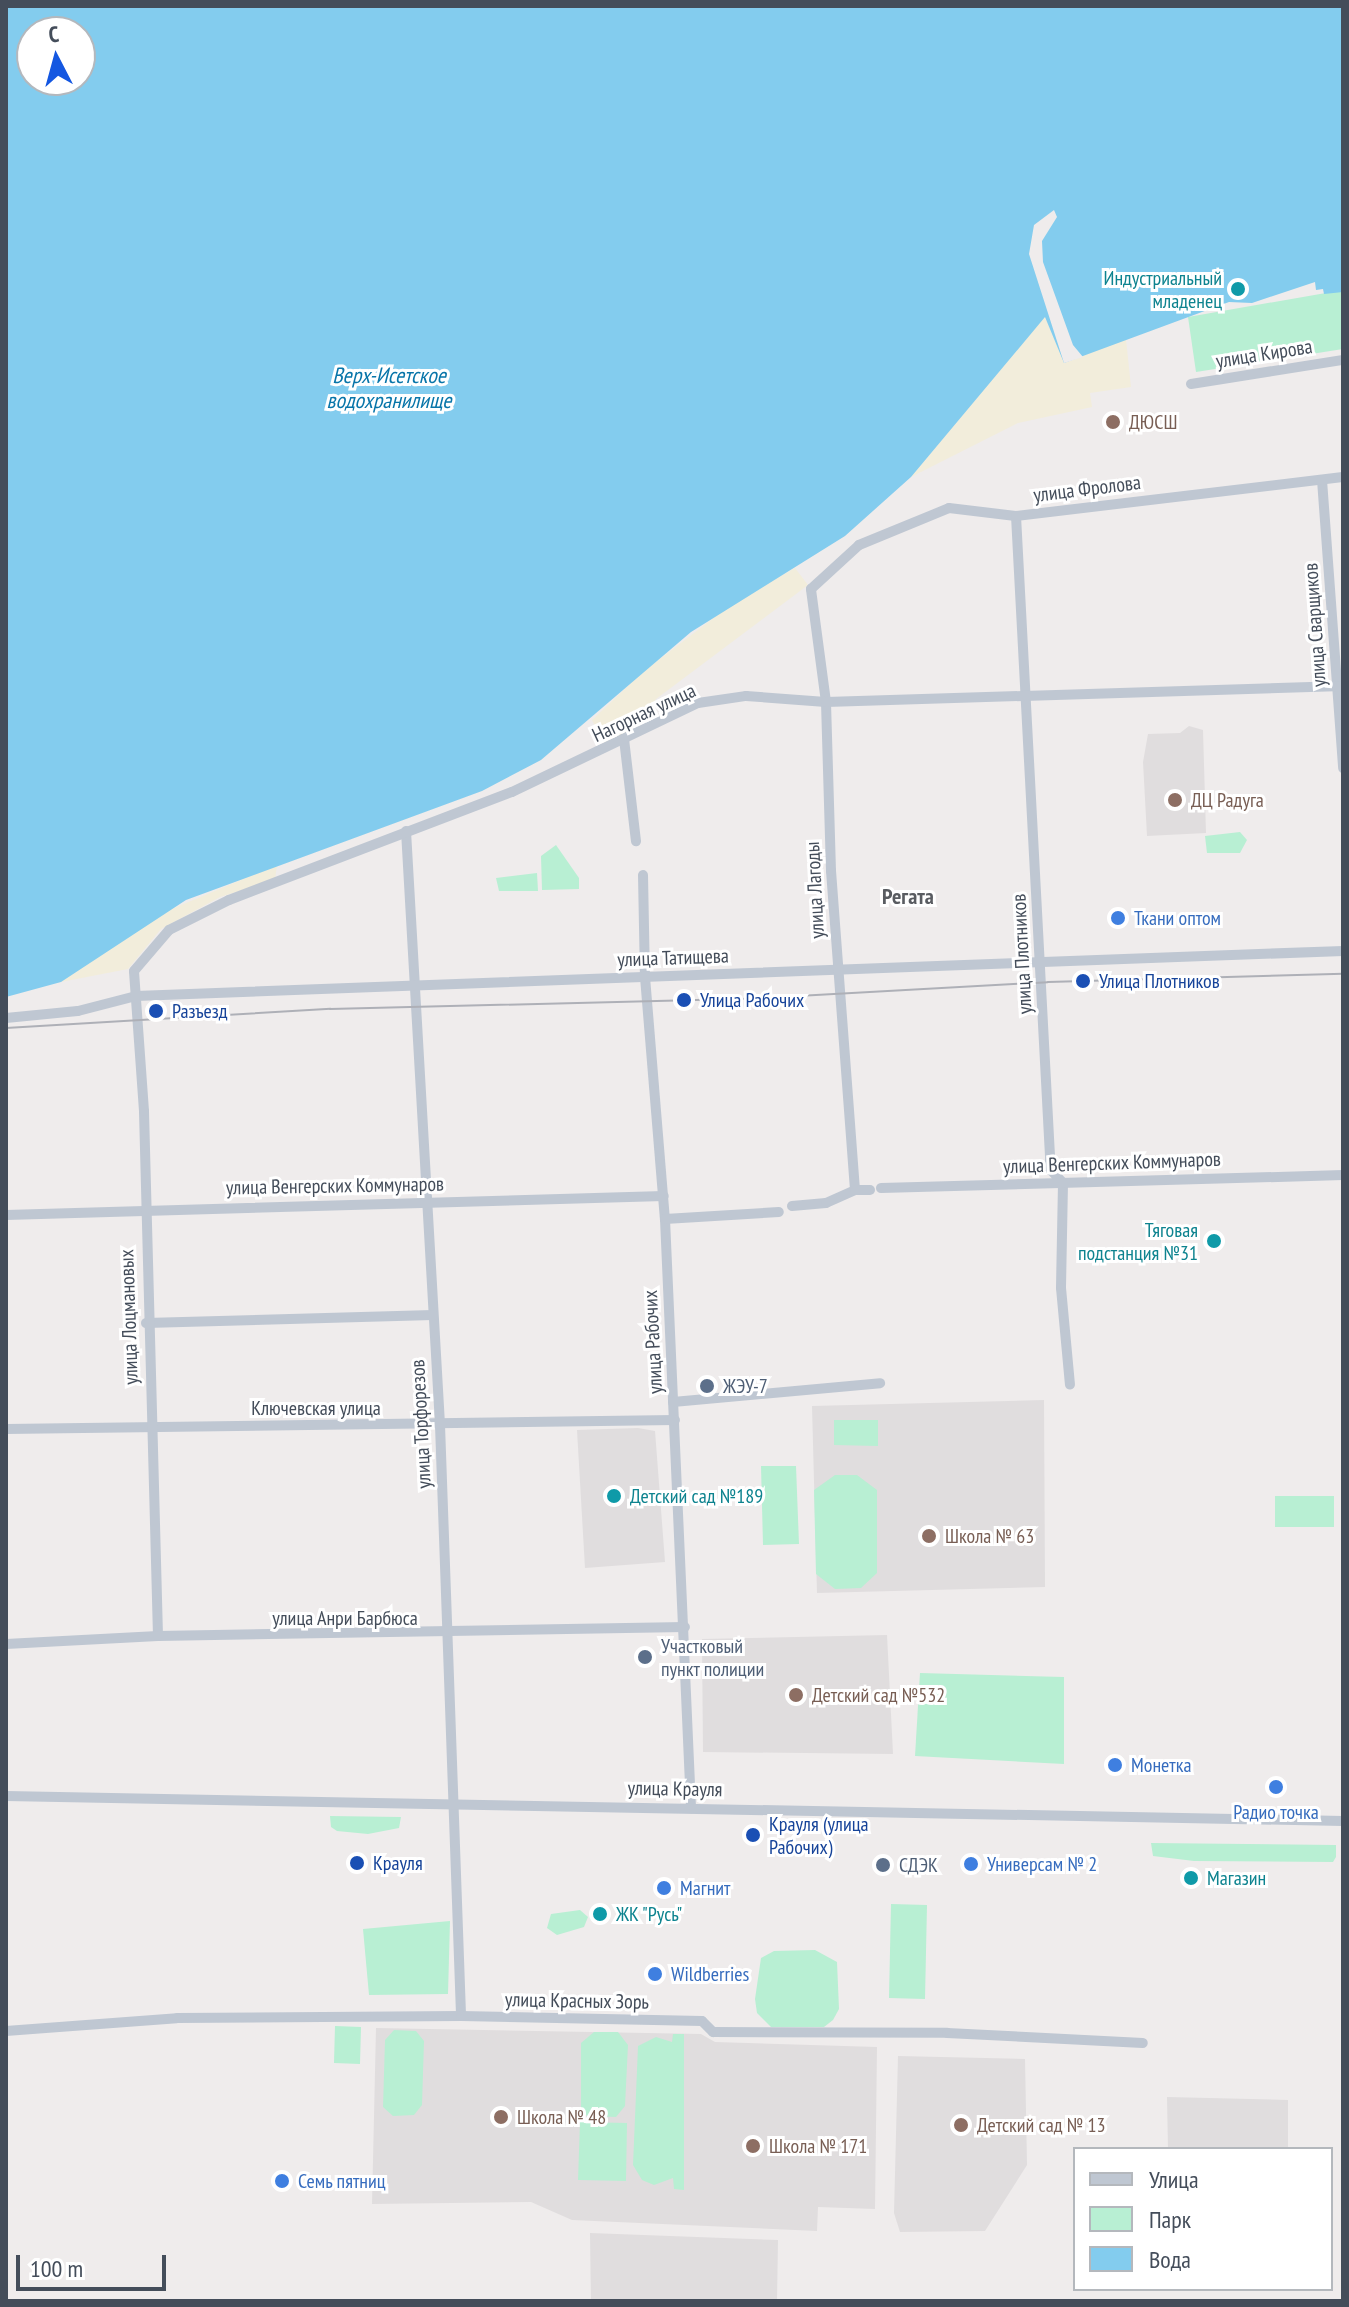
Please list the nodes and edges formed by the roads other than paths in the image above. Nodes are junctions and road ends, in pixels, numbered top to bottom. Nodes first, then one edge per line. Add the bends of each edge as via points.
1 (1343, 360) edge
2 (1191, 384) dead end
3 (1343, 477) edge
4 (1322, 480) junction
5 (1016, 516) junction
6 (811, 589) joint
7 (1340, 686) edge
8 (1029, 694) junction
9 (826, 702) junction
10 (624, 739) junction
11 (1343, 768) edge
12 (406, 831) junction
13 (636, 841) dead end
14 (643, 875) dead end
15 (1343, 951) edge
16 (1040, 962) junction
17 (837, 970) junction
18 (645, 977) junction
19 (411, 986) junction
20 (136, 996) junction
21 (6, 1018) edge
22 (1343, 1175) edge
23 (1063, 1183) junction
24 (855, 1190) junction
25 (664, 1196) junction
26 (427, 1202) junction
27 (792, 1206) dead end
28 (144, 1208) junction
29 (779, 1212) dead end
30 (6, 1215) edge
31 (665, 1219) junction
32 (433, 1315) junction
33 (146, 1323) junction
34 (880, 1383) dead end
35 (1070, 1385) dead end
36 (673, 1402) junction
37 (675, 1420) junction
38 (440, 1425) junction
39 (6, 1429) edge
40 (152, 1430) junction
41 (685, 1627) junction
42 (447, 1635) junction
43 (158, 1636) junction
44 (6, 1644) edge
45 (6, 1796) edge
46 (454, 1804) junction
47 (691, 1808) junction
48 (1343, 1821) edge
49 (461, 2016) junction
50 (6, 2031) edge
51 (1143, 2043) dead end

1 - 2 street, улица Кирова
3 - 4 street, улица Фролова
4 - 5 street, улица Фролова
4 - 7 street, улица Сварщиков
5 - 6 street, улица Фролова via 949,508 859,545
5 - 8 street, улица Плотников
6 - 9 street, улица Лагоды
7 - 8 street, Нагорная улица
7 - 11 street, улица Сварщиков
8 - 9 street, Нагорная улица
8 - 16 street, улица Плотников
9 - 10 street, Нагорная улица via 746,696 698,703
9 - 17 street, улица Лагоды
10 - 12 street, Нагорная улица via 512,792
10 - 13 street
12 - 19 street, улица Торфорезов
12 - 20 street, Нагорная улица via 229,900 169,930 134,971
14 - 18 street, улица Рабочих
15 - 16 street, улица Татищева
16 - 17 street, улица Татищева
16 - 23 street, улица Плотников via 1050,1169
17 - 18 street, улица Татищева
17 - 24 street, улица Лагоды
18 - 19 street, улица Татищева
18 - 25 street, улица Рабочих
19 - 20 street, улица Татищева
19 - 26 street, улица Торфорезов
20 - 21 street, улица Татищева via 78,1011
20 - 28 street, улица Лоцмановых
22 - 23 street, улица Венгерских Коммунаров
23 - 24 street, улица Венгерских Коммунаров
23 - 35 street, улица Плотников via 1061,1288
24 - 27 street, улица Венгерских Коммунаров via 826,1203
25 - 26 street, улица Венгерских Коммунаров
25 - 31 street, улица Рабочих
26 - 28 street, улица Венгерских Коммунаров
26 - 32 street, улица Торфорезов
28 - 30 street, улица Венгерских Коммунаров
28 - 33 street, улица Лоцмановых
29 - 31 street
31 - 36 street, улица Рабочих
32 - 33 street
32 - 38 street, улица Торфорезов
33 - 40 street, улица Лоцмановых
34 - 36 street
36 - 37 street, улица Рабочих
37 - 38 street, Ключевская улица
37 - 41 street, улица Рабочих
38 - 40 street, Ключевская улица
38 - 42 street, улица Торфорезов
39 - 40 street, Ключевская улица
40 - 43 street, улица Лоцмановых
41 - 42 street, улица Анри Барбюса
41 - 47 street, улица Рабочих
42 - 43 street, улица Анри Барбюса
42 - 46 street, улица Торфорезов
43 - 44 street, улица Анри Барбюса
45 - 46 street, улица Крауля
46 - 47 street, улица Крауля
46 - 49 street, улица Торфорезов
47 - 48 street, улица Крауля
49 - 50 street, улица Красных Зорь via 177,2018 56,2023
49 - 51 street, улица Красных Зорь via 702,2021 713,2032 1036,2035 1054,2042

